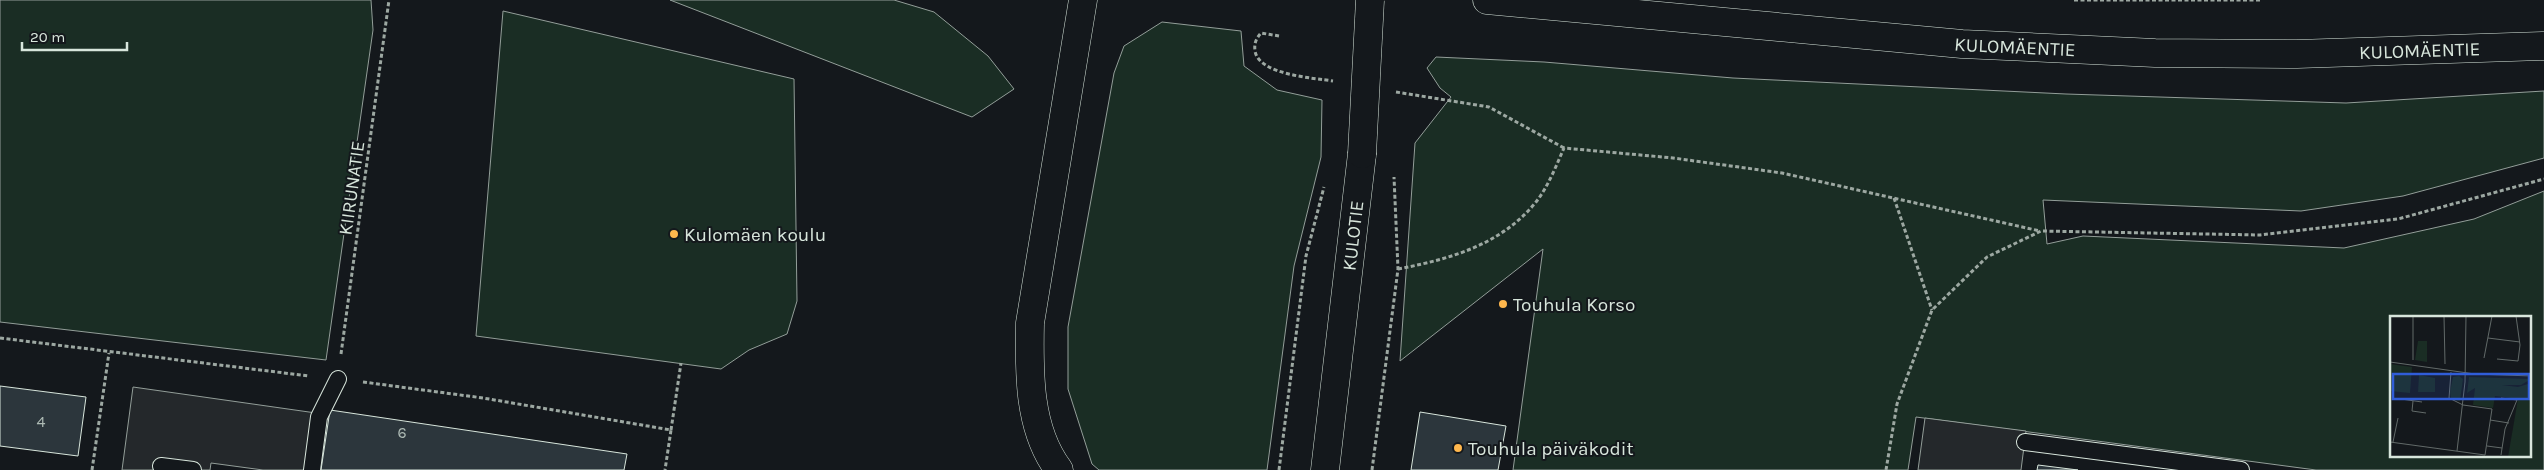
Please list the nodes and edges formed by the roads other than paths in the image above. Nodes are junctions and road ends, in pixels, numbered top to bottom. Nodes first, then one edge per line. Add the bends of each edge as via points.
1 (1083, 0) edge
2 (1370, 0) edge
3 (1487, 0) edge
4 (2544, 46) edge
5 (338, 379) road end
6 (2025, 442) dead end
7 (161, 466) dead end
8 (193, 470) edge
9 (312, 470) edge
10 (1059, 470) edge
11 (1325, 470) edge
12 (2241, 470) edge

1 - 10 main road via 1030,323 1029,374 1036,416 1049,456
2 - 11 main road, KULOTIE, bridge via 1362,154
3 - 4 main road, KULOMÄENTIE via 1962,44 2155,53 2297,54
5 - 9 lane via 319,417
6 - 12 lane
7 - 8 lane

